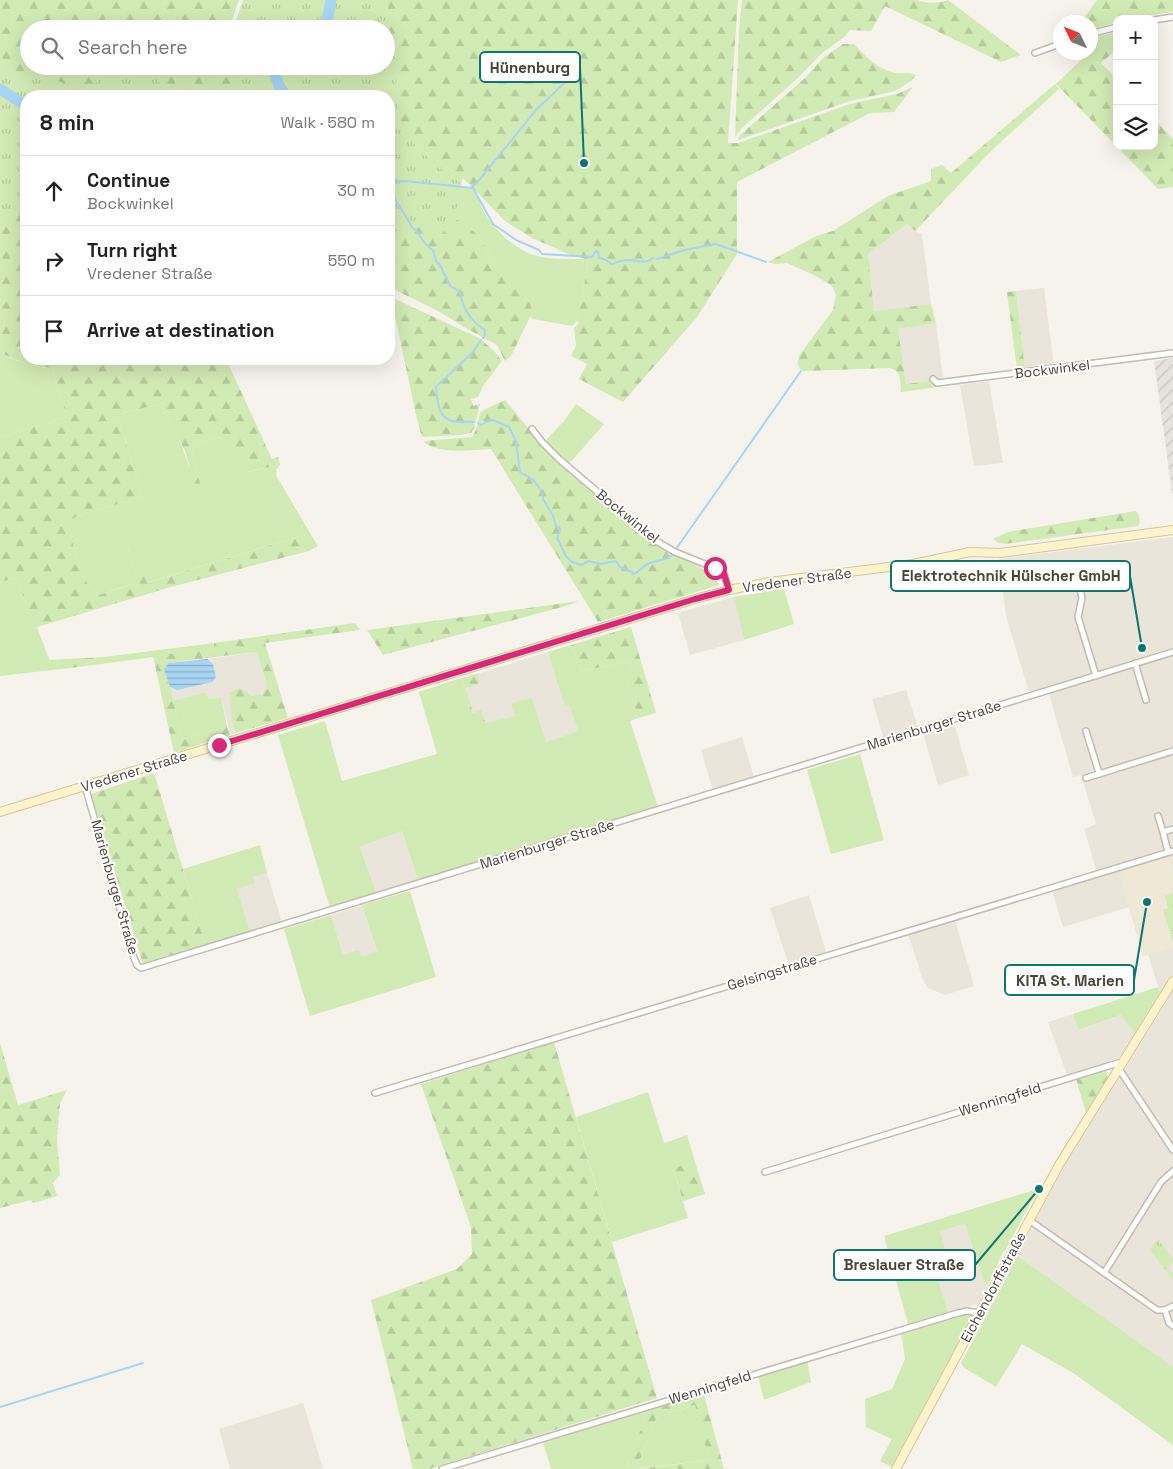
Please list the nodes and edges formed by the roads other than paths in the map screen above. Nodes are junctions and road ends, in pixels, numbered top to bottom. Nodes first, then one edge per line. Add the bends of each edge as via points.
1 (1173, 17) edge
2 (1158, 19) edge
3 (1113, 28) edge
4 (1098, 32) edge
5 (1053, 47) edge
6 (1035, 53) dead end
7 (1173, 354) edge
8 (932, 379) dead end
9 (532, 430) dead end
10 (1173, 530) edge
11 (1077, 576) dead end
12 (729, 590) junction
13 (1173, 652) edge
14 (1135, 664) junction
15 (1096, 676) junction
16 (1146, 700) dead end
17 (1086, 731) dead end
18 (1173, 750) edge
19 (1098, 773) junction
20 (1086, 778) dead end
21 (85, 786) junction
22 (0, 812) edge
23 (1158, 816) dead end
24 (1173, 829) edge
25 (1163, 832) junction
26 (1171, 851) edge
27 (1173, 981) edge
28 (1119, 1067) junction
29 (375, 1093) dead end
30 (1173, 1150) edge
31 (1173, 1170) edge
32 (765, 1172) dead end
33 (1029, 1220) junction
34 (1104, 1273) junction
35 (1173, 1306) edge
36 (1165, 1310) junction
37 (979, 1313) junction
38 (1173, 1326) edge
39 (442, 1469) edge
40 (896, 1469) edge

1 - 2 street
3 - 4 street
5 - 6 street
7 - 8 street, Bockwinkel via 937,383
9 - 12 street, Bockwinkel via 559,458 653,539 724,574
10 - 12 street, Vredener Straße via 1000,553 970,552 913,564
11 - 15 street via 1082,598 1078,617
12 - 21 street, Vredener Straße
13 - 14 street, Marienburger Straße
14 - 15 street, Marienburger Straße
14 - 16 street
15 - 21 street, Marienburger Straße via 141,968 134,958
17 - 19 street
18 - 19 street
19 - 20 street
21 - 22 street, Vredener Straße
23 - 25 street, Gelsingstraße
24 - 25 street
25 - 26 street, Gelsingstraße
26 - 29 street, Gelsingstraße
27 - 28 street, Eichendorffstraße
28 - 30 street
28 - 32 street, Wenningfeld via 1118,1063
28 - 33 street, Eichendorffstraße
31 - 34 street via 1161,1182
33 - 34 street
33 - 37 street, Eichendorffstraße
34 - 36 street via 1157,1310
35 - 36 street
36 - 38 street
37 - 39 street, Wenningfeld via 958,1313
37 - 40 street, Eichendorffstraße

